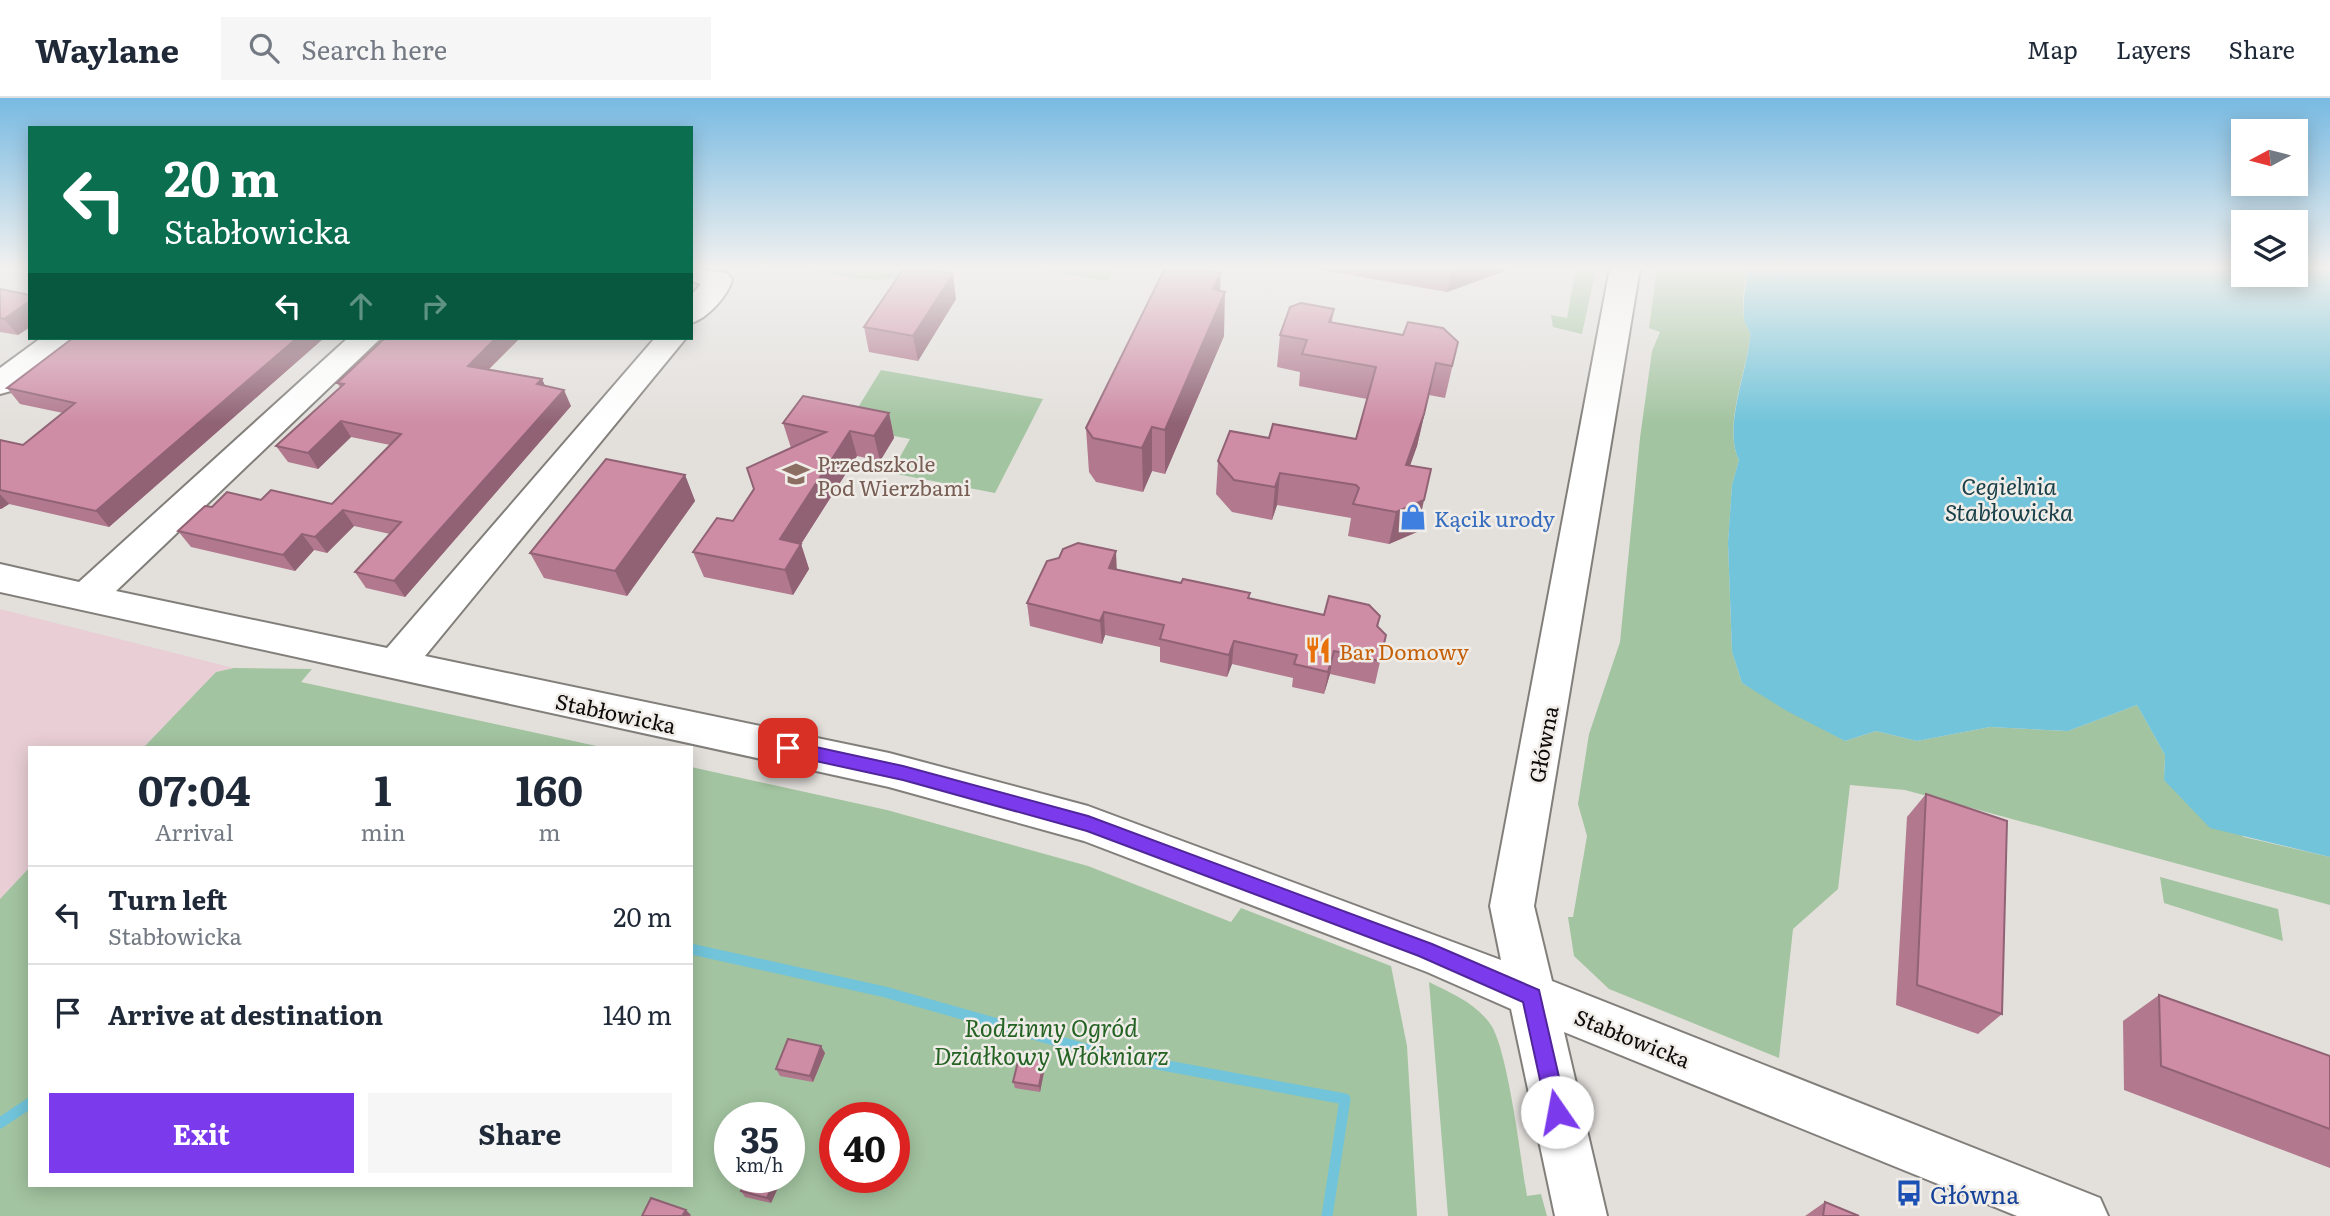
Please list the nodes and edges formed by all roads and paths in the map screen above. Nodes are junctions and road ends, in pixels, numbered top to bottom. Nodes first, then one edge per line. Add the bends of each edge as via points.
1 (1616, 320) edge
2 (58, 340) edge
3 (364, 340) edge
4 (669, 340) edge
5 (0, 384) edge
6 (0, 578) edge
7 (85, 598) junction
8 (395, 665) junction
9 (1532, 996) junction
10 (1581, 1216) edge
11 (2082, 1216) edge

1 - 9 street, Główna via 1513,896
2 - 5 street
3 - 7 street
4 - 8 street
6 - 7 street, Stabłowicka
7 - 8 street, Stabłowicka
8 - 9 street, Stabłowicka via 889,770 1088,824 1432,952
9 - 10 street, Główna
9 - 11 street, Stabłowicka

